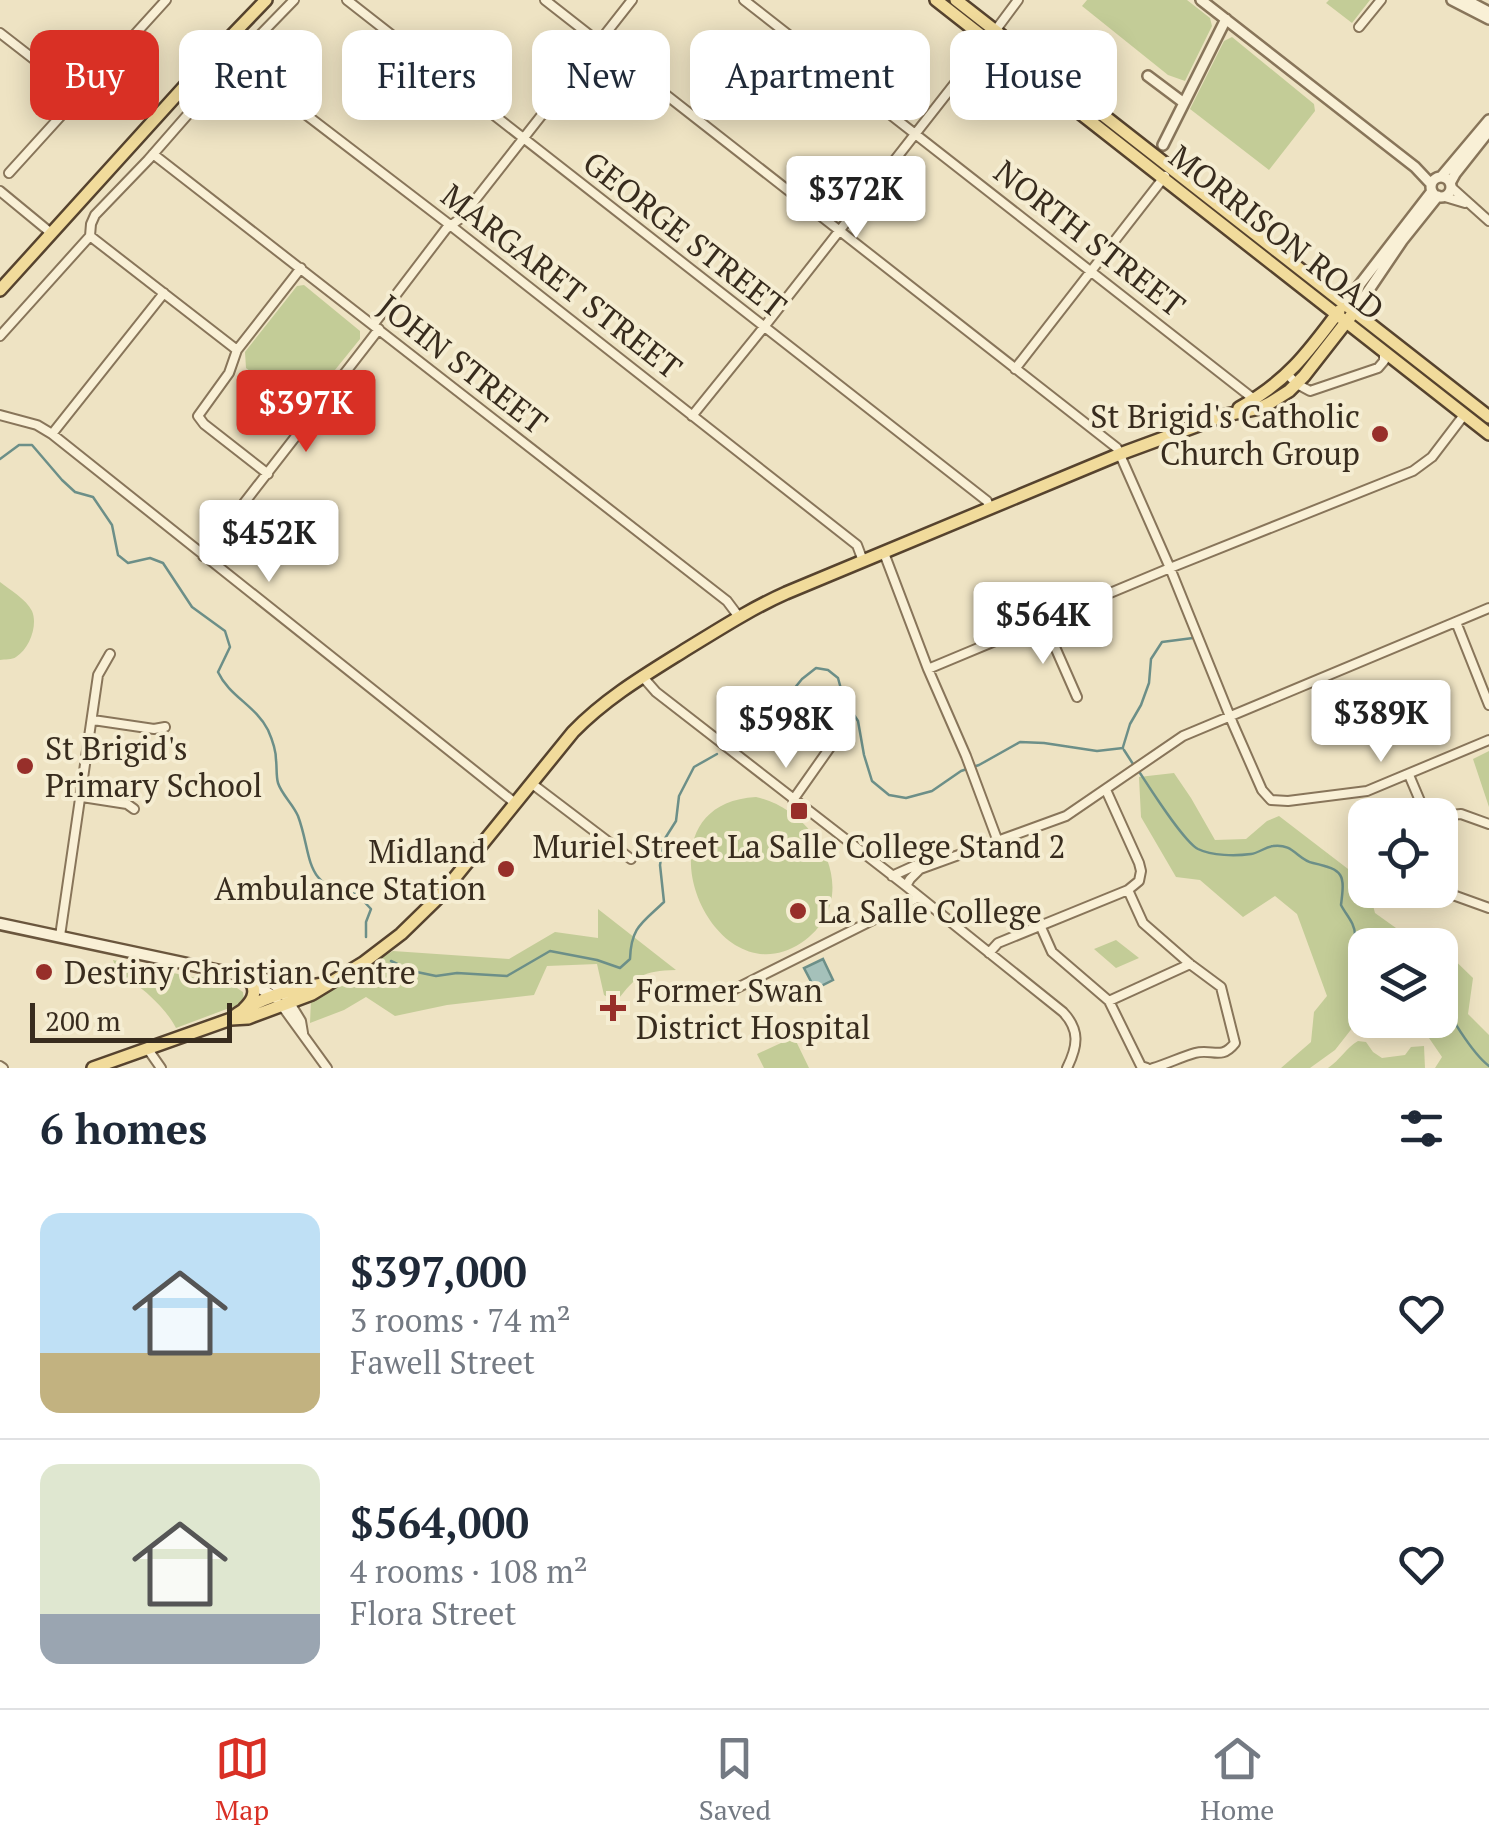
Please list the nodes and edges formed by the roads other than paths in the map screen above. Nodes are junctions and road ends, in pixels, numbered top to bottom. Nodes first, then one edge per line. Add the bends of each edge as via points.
1 (266, 0) edge
2 (294, 0) edge
3 (346, 0) edge
4 (545, 0) edge
5 (632, 0) edge
6 (744, 0) edge
7 (936, 0) edge
8 (956, 0) edge
9 (1018, 0) edge
10 (1201, 0) edge
11 (1381, 0) edge
12 (1452, 0) edge
13 (1466, 0) edge
14 (163, 1) edge
15 (1489, 15) edge
16 (1226, 19) junction
17 (1359, 28) dead end
18 (137, 30) edge
19 (237, 30) edge
20 (266, 30) edge
21 (584, 30) edge
22 (608, 30) edge
23 (979, 30) edge
24 (986, 30) edge
25 (996, 30) edge
26 (0, 32) edge
27 (30, 56) edge
28 (1148, 76) dead end
29 (950, 90) edge
30 (179, 92) edge
31 (670, 98) edge
32 (1184, 104) junction
33 (57, 120) edge
34 (183, 120) edge
35 (313, 120) edge
36 (537, 120) edge
37 (1095, 120) edge
38 (1100, 120) edge
39 (1489, 120) edge
40 (1489, 131) edge
41 (916, 133) junction
42 (523, 138) junction
43 (1163, 145) dead end
44 (153, 154) junction
45 (9, 173) dead end
46 (1168, 173) junction
47 (1441, 187) junction
48 (4, 194) edge
49 (1489, 221) edge
50 (450, 225) junction
51 (840, 231) junction
52 (49, 235) junction
53 (90, 236) junction
54 (301, 268) junction
55 (1092, 272) junction
56 (0, 290) edge
57 (164, 293) junction
58 (1346, 313) junction
59 (376, 327) junction
60 (764, 327) junction
61 (0, 336) edge
62 (237, 350) junction
63 (1384, 350) junction
64 (1015, 368) junction
65 (1292, 379) junction
66 (1257, 404) junction
67 (1464, 414) junction
68 (0, 415) edge
69 (692, 416) junction
70 (1489, 418) edge
71 (52, 434) junction
72 (1489, 434) edge
73 (1120, 454) junction
74 (268, 474) junction
75 (990, 509) junction
76 (884, 553) junction
77 (203, 556) junction
78 (863, 562) junction
79 (1170, 568) junction
80 (1489, 608) edge
81 (739, 617) junction
82 (1044, 622) junction
83 (1456, 622) junction
84 (110, 654) dead end
85 (928, 669) junction
86 (642, 676) junction
87 (1077, 697) dead end
88 (1489, 706) edge
89 (1229, 715) junction
90 (93, 720) junction
91 (166, 727) dead end
92 (1489, 740) edge
93 (831, 746) dead end
94 (1409, 775) junction
95 (531, 783) junction
96 (1106, 790) junction
97 (82, 797) junction
98 (1419, 798) edge
99 (794, 800) junction
100 (515, 803) junction
101 (134, 810) dead end
102 (1458, 814) edge
103 (1489, 824) edge
104 (998, 840) junction
105 (631, 859) dead end
106 (941, 860) junction
107 (892, 876) junction
108 (906, 886) junction
109 (1128, 890) junction
110 (919, 897) junction
111 (1458, 897) edge
112 (1489, 908) edge
113 (0, 924) edge
114 (1040, 924) junction
115 (60, 936) junction
116 (989, 952) junction
117 (1190, 964) junction
118 (238, 975) junction
119 (252, 984) junction
120 (729, 992) dead end
121 (283, 1000) junction
122 (1109, 1000) junction
123 (244, 1009) junction
124 (232, 1019) junction
125 (147, 1048) junction
126 (93, 1068) edge
127 (161, 1068) edge
128 (327, 1068) edge
129 (1066, 1068) edge
130 (1147, 1068) edge

1 - 19 main road
2 - 20 street
3 - 42 street, GEORGE STREET
4 - 21 street
5 - 22 street
6 - 41 street, NORTH STREET
7 - 23 main road, MORRISON ROAD
8 - 24 main road, MORRISON ROAD
9 - 25 street
10 - 16 street
11 - 17 street
12 - 15 street
13 - 15 street
14 - 18 street
16 - 32 street
16 - 47 street
26 - 27 street
28 - 32 street
29 - 41 street
30 - 52 main road
31 - 51 street
32 - 43 street
33 - 45 street
34 - 44 street
35 - 50 street, MARGARET STREET
36 - 42 street
37 - 46 main road, MORRISON ROAD
38 - 46 main road, MORRISON ROAD
39 - 47 street
40 - 47 street
41 - 51 street
41 - 55 street, NORTH STREET
42 - 50 street
42 - 60 street, GEORGE STREET
44 - 53 street via 95,215
44 - 54 street, JOHN STREET
46 - 55 street
46 - 58 main road, MORRISON ROAD
47 - 49 street
47 - 58 street
48 - 52 street
50 - 59 street
50 - 69 street, MARGARET STREET
51 - 60 street
51 - 64 street
52 - 56 main road
53 - 57 street
53 - 61 street
54 - 59 street, JOHN STREET
54 - 62 street
55 - 64 street
55 - 66 street, NORTH STREET
57 - 62 street
57 - 71 street
58 - 63 main road, MORRISON ROAD
58 - 65 main road
58 - 70 main road, MORRISON ROAD
59 - 74 street
59 - 81 street, JOHN STREET via 727,601
60 - 69 street
60 - 75 street, GEORGE STREET
62 - 74 street via 198,416
63 - 65 street via 1378,368 1316,390
63 - 67 main road, MORRISON ROAD
64 - 73 street
65 - 66 main road
66 - 73 main road
67 - 72 main road, MORRISON ROAD
67 - 79 street via 1413,471
68 - 71 street
69 - 78 street, MARGARET STREET via 857,545
71 - 77 street
73 - 75 main road
73 - 79 street
74 - 77 street
75 - 76 main road
76 - 78 main road
76 - 85 street
77 - 100 street
78 - 81 main road
79 - 82 street
79 - 89 street
80 - 83 street
81 - 86 main road
82 - 85 street
82 - 87 street
83 - 88 street
83 - 89 street
84 - 90 street via 98,674
85 - 104 street
86 - 95 main road via 594,711
86 - 99 street
89 - 94 street via 1271,800 1366,792
89 - 96 street via 1183,736
90 - 91 street
90 - 97 street
92 - 94 street
93 - 99 street
94 - 98 street
95 - 100 main road
95 - 105 street
96 - 104 street via 1066,816
96 - 109 street via 1139,863 1141,876
97 - 101 street
97 - 115 street
99 - 107 street
100 - 121 main road via 412,924 327,984 306,986
102 - 103 street
104 - 106 street
106 - 107 street
106 - 108 street via 920,869
107 - 108 street
108 - 110 street
109 - 114 street
109 - 117 street via 1143,923
110 - 116 street
110 - 120 street
111 - 112 street
113 - 115 main road
114 - 116 street
114 - 122 street via 1052,952
115 - 118 main road
116 - 129 street via 1063,1012 1076,1031
117 - 122 street
117 - 130 street via 1221,986 1235,1044 1223,1054 1198,1052
118 - 119 main road
118 - 121 main road via 266,979
119 - 121 main road
119 - 123 main road
121 - 123 main road
121 - 124 main road
121 - 128 street
122 - 130 street
123 - 124 main road
124 - 125 main road
125 - 126 main road
125 - 127 street

